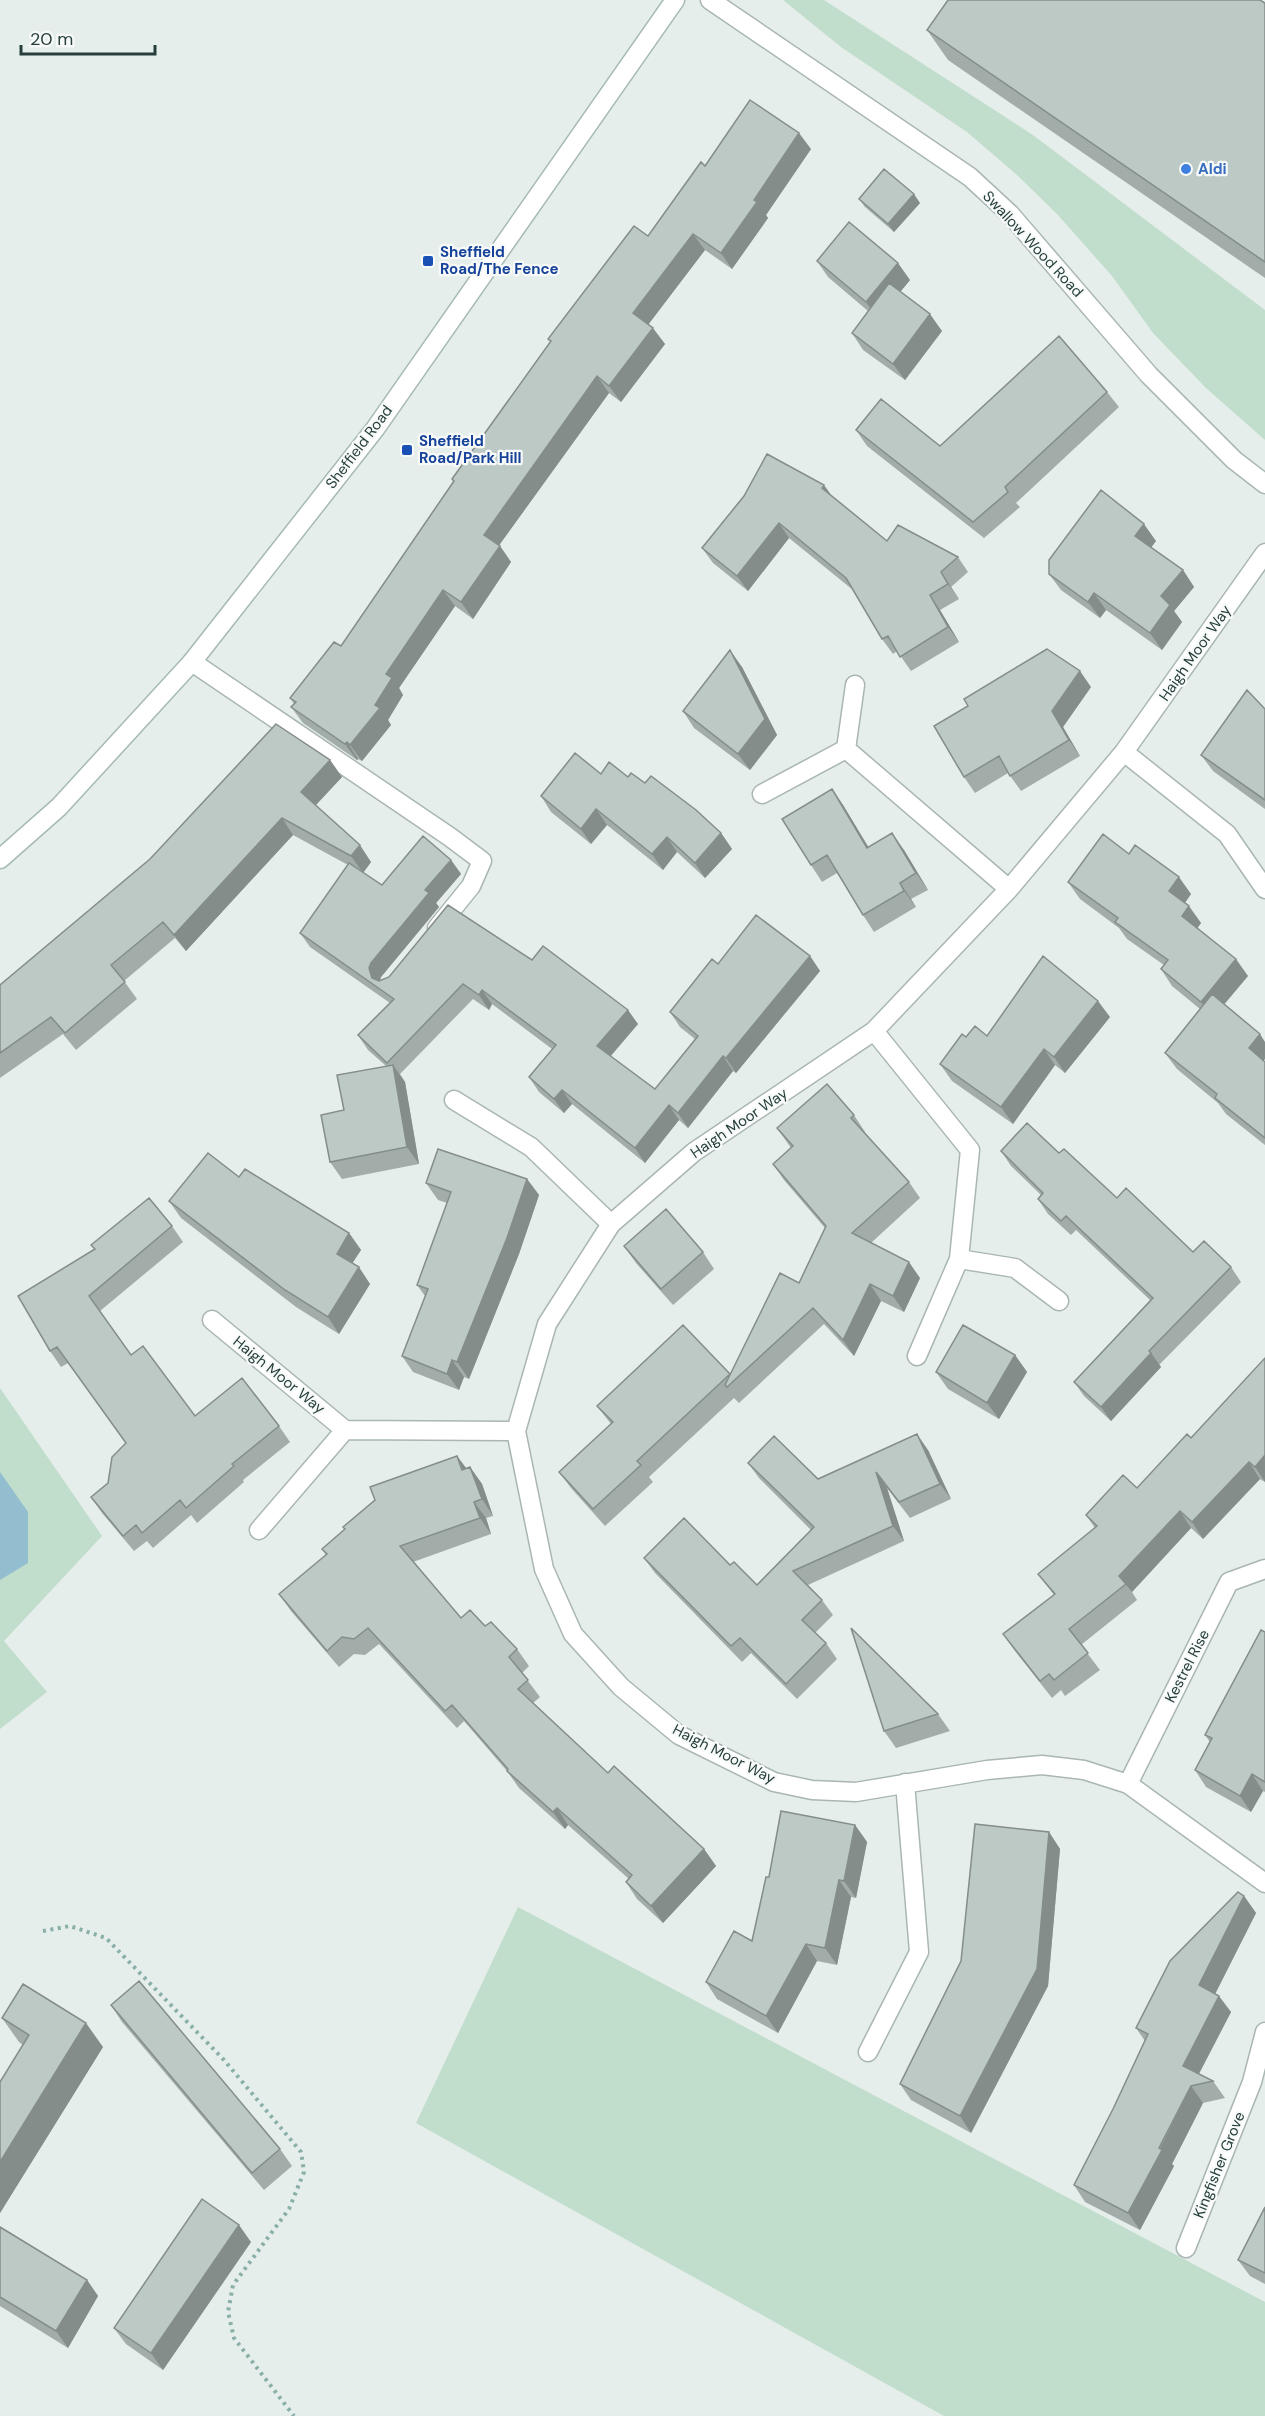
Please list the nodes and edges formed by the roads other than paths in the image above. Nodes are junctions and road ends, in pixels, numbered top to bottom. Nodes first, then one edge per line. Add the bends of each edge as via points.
1 (675, 0) edge
2 (710, 0) edge
3 (1265, 484) edge
4 (1265, 553) edge
5 (192, 662) junction
6 (855, 685) dead end
7 (846, 749) junction
8 (1124, 752) junction
9 (762, 794) dead end
10 (0, 859) edge
11 (1009, 889) junction
12 (1265, 889) edge
13 (427, 940) edge
14 (874, 1031) junction
15 (454, 1100) dead end
16 (611, 1224) junction
17 (959, 1259) junction
18 (1059, 1301) dead end
19 (212, 1320) dead end
20 (916, 1356) dead end
21 (345, 1430) junction
22 (516, 1431) junction
23 (259, 1530) dead end
24 (1265, 1569) edge
25 (905, 1783) junction
26 (1128, 1784) junction
27 (1265, 1883) edge
28 (1265, 2032) edge
29 (868, 2052) dead end
30 (1259, 2085) edge
31 (1186, 2248) dead end

1 - 5 street, Sheffield Road via 375,429
2 - 3 street, Swallow Wood Road via 970,177 1010,214 1149,375 1234,460
4 - 8 street, Haigh Moor Way
5 - 10 street, Sheffield Road via 59,807
5 - 13 street via 482,861 471,886
6 - 7 street
7 - 9 street
7 - 11 street
8 - 11 street, Haigh Moor Way
8 - 12 street via 1227,834
11 - 14 street, Haigh Moor Way
14 - 16 street, Haigh Moor Way via 693,1152
14 - 17 street via 970,1150
15 - 16 street via 531,1148
16 - 22 street, Haigh Moor Way via 547,1324
17 - 18 street via 1015,1268
17 - 20 street
19 - 21 street, Haigh Moor Way
21 - 22 street
21 - 23 street
22 - 25 street, Haigh Moor Way via 544,1569 573,1634 621,1687 680,1735 774,1782 812,1790 856,1792
24 - 26 street, Kestrel Rise via 1228,1582
25 - 26 street, Haigh Moor Way via 1042,1765 1084,1770
25 - 29 street via 919,1952
26 - 27 street, Haigh Moor Way
28 - 30 street, Kingfisher Grove
30 - 31 street, Kingfisher Grove

